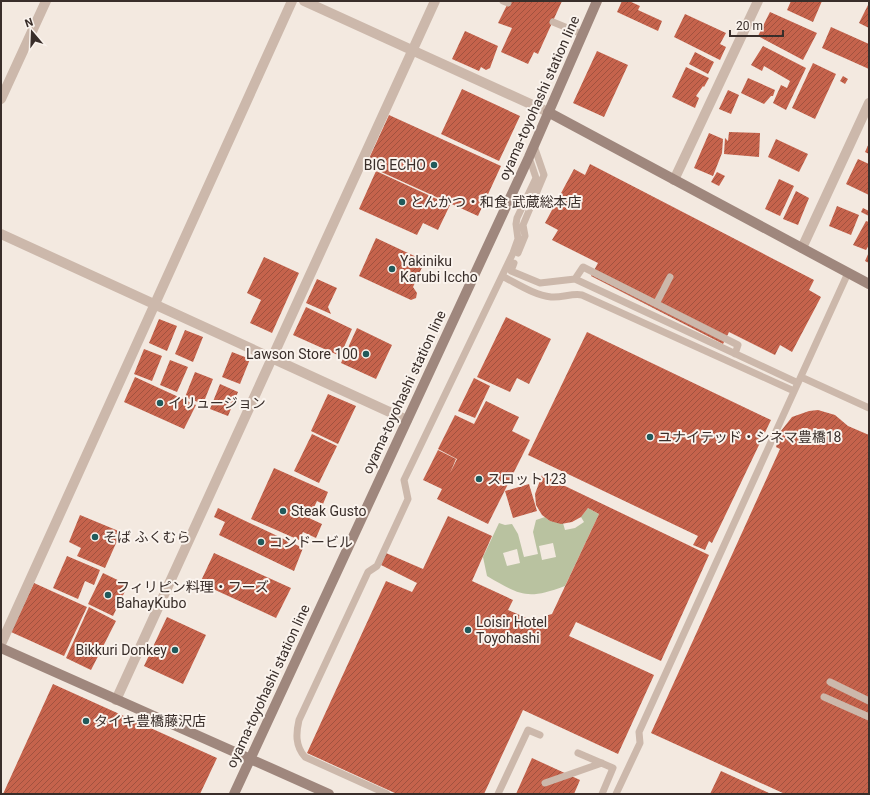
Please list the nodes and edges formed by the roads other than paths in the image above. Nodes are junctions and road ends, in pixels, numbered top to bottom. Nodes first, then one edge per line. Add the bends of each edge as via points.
1 (46, 1) edge
2 (292, 1) edge
3 (304, 1) edge
4 (435, 1) edge
5 (598, 1) edge
6 (758, 1) edge
7 (553, 22) dead end
8 (582, 34) junction
9 (412, 50) junction
10 (1, 99) edge
11 (869, 103) edge
12 (548, 112) junction
13 (534, 146) junction
14 (529, 157) junction
15 (674, 180) junction
16 (1, 234) edge
17 (802, 248) junction
18 (848, 273) junction
19 (502, 276) junction
20 (670, 277) dead end
21 (575, 279) junction
22 (869, 284) edge
23 (156, 304) junction
24 (654, 309) junction
25 (735, 354) junction
26 (272, 359) junction
27 (799, 380) junction
28 (794, 391) junction
29 (869, 408) edge
30 (407, 420) junction
31 (1, 644) edge
32 (1, 648) edge
33 (830, 682) dead end
34 (824, 697) dead end
35 (116, 700) junction
36 (869, 701) edge
37 (869, 717) edge
38 (540, 735) dead end
39 (578, 752) dead end
40 (250, 759) junction
41 (602, 763) junction
42 (545, 783) dead end
43 (234, 794) edge
44 (329, 794) edge
45 (386, 794) edge
46 (498, 794) edge
47 (602, 794) edge
48 (616, 794) edge

1 - 10 street
2 - 23 street
3 - 9 street
4 - 9 street
5 - 8 main road, oyama-toyohashi station line
6 - 15 street
7 - 8 lane
8 - 12 main road, oyama-toyohashi station line
9 - 12 street
9 - 26 street
11 - 17 street
12 - 13 main road, oyama-toyohashi station line
12 - 15 main road
13 - 14 main road, oyama-toyohashi station line
13 - 21 lane via 544,175 524,225 525,236 511,270 540,283
14 - 19 lane via 536,178 517,218 518,239
14 - 30 main road, oyama-toyohashi station line
15 - 17 main road
16 - 23 street
17 - 18 main road
18 - 22 main road
18 - 27 lane
19 - 28 lane via 542,295 582,295
19 - 45 lane via 404,480 408,499 377,566 368,572 302,713 297,730 298,746 305,757
20 - 24 lane
21 - 24 lane
21 - 24 lane via 583,267
23 - 26 street
23 - 31 street
24 - 25 lane
24 - 25 lane via 738,345
25 - 27 lane
26 - 30 street
26 - 35 street
27 - 28 lane
27 - 29 lane
28 - 48 lane via 639,732 640,743
30 - 40 main road, oyama-toyohashi station line
32 - 35 main road
33 - 36 lane
34 - 37 lane
35 - 40 main road
38 - 46 lane via 528,730
39 - 41 lane
40 - 43 main road, oyama-toyohashi station line
40 - 44 main road
41 - 42 lane
41 - 47 lane via 614,768

